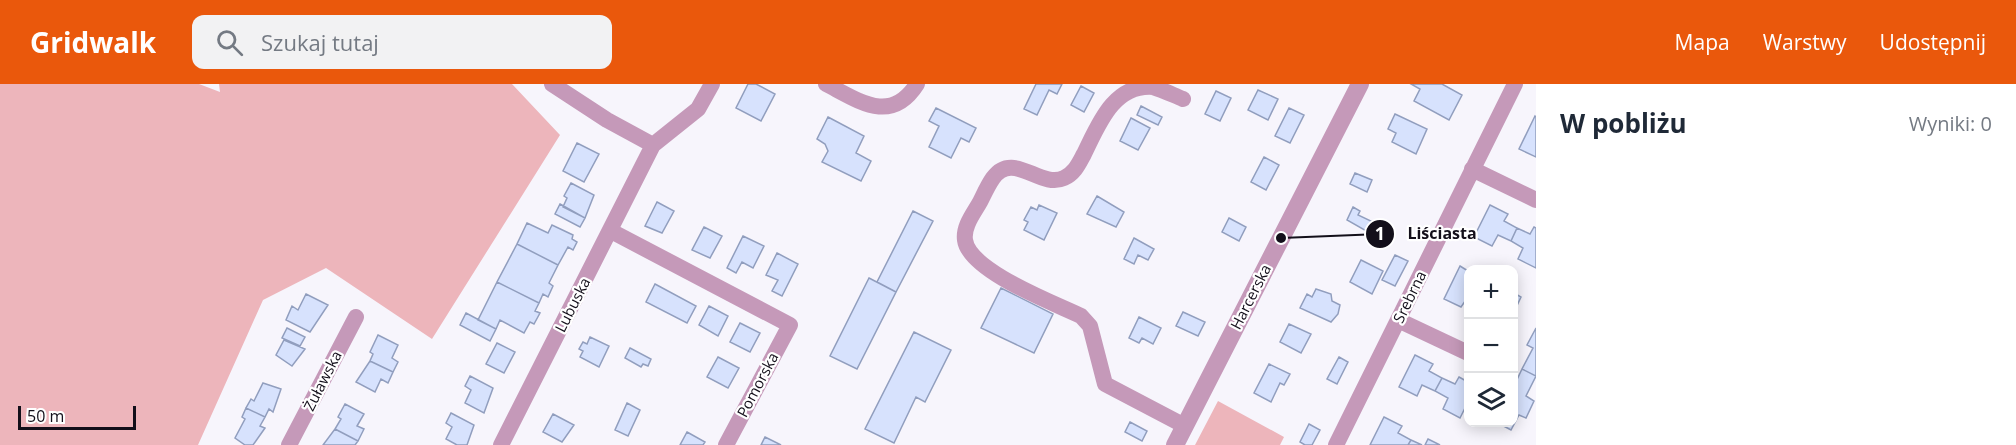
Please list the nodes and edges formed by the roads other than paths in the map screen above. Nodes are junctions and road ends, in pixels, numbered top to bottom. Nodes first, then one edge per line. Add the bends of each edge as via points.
1 (552, 84) edge
2 (712, 84) edge
3 (826, 84) edge
4 (917, 84) edge
5 (1360, 84) edge
6 (1515, 84) edge
7 (1183, 99) dead end
8 (653, 145) junction
9 (1472, 169) junction
10 (1536, 200) edge
11 (611, 231) junction
12 (356, 317) dead end
13 (1398, 320) junction
14 (1464, 351) edge
15 (1185, 426) junction
16 (289, 445) edge
17 (501, 445) edge
18 (726, 445) edge
19 (1175, 445) edge
20 (1336, 445) edge

1 - 8 street
2 - 8 street via 698,109
3 - 4 street via 870,105 890,107 902,102
5 - 15 street, Harcerska
6 - 9 street, Srebrna
7 - 15 street via 1152,87 1120,93 1108,106 1076,169 1064,178 1053,181 1018,168 1004,168 994,176 966,227 965,240 980,263 1002,278 1081,316 1090,326 1105,384
8 - 11 street, Lubuska
9 - 10 street
9 - 13 street, Srebrna
11 - 17 street, Lubuska
11 - 18 street, Pomorska via 790,325
12 - 16 street, Żuławska
13 - 14 street
13 - 20 street, Srebrna
15 - 19 street, Harcerska

